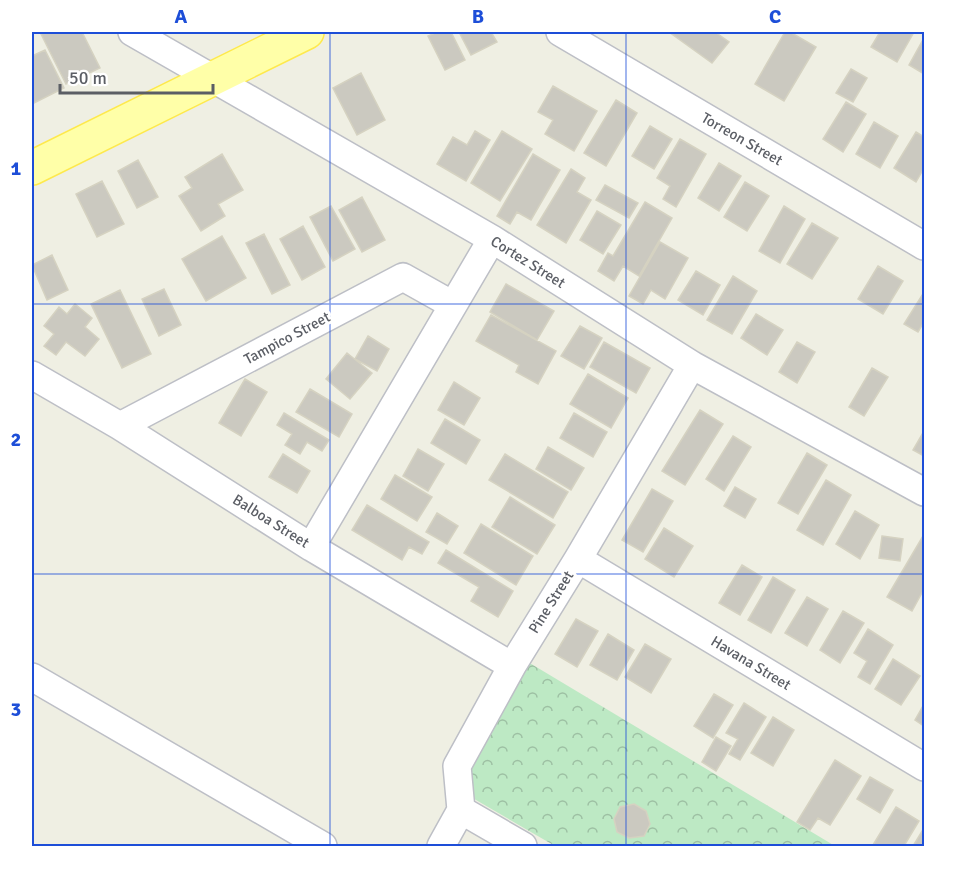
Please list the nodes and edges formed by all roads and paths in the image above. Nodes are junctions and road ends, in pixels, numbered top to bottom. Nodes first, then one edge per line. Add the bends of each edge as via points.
1 (132, 32) edge
2 (307, 32) edge
3 (560, 32) edge
4 (210, 78) junction
5 (32, 168) edge
6 (492, 239) junction
7 (924, 246) edge
8 (453, 305) junction
9 (692, 365) junction
10 (32, 375) edge
11 (120, 426) junction
12 (924, 492) edge
13 (311, 547) junction
14 (578, 559) junction
15 (512, 666) junction
16 (32, 677) edge
17 (924, 767) edge
18 (461, 810) junction
19 (323, 846) edge
20 (441, 846) edge
21 (523, 846) edge

1 - 4 street, Cortez Street
2 - 4 main road
3 - 7 street, Torreon Street
4 - 5 main road
4 - 6 street, Cortez Street
6 - 8 street
6 - 9 street, Cortez Street
8 - 11 street, Tampico Street via 403,277
8 - 13 street
9 - 12 street, Cortez Street
9 - 14 street, Pine Street
10 - 11 street, Balboa Street
11 - 13 street, Balboa Street
13 - 15 street, Balboa Street
14 - 15 street, Pine Street
14 - 17 street, Havana Street
15 - 18 street, Pine Street via 456,766
16 - 19 street
18 - 20 street
18 - 21 street

